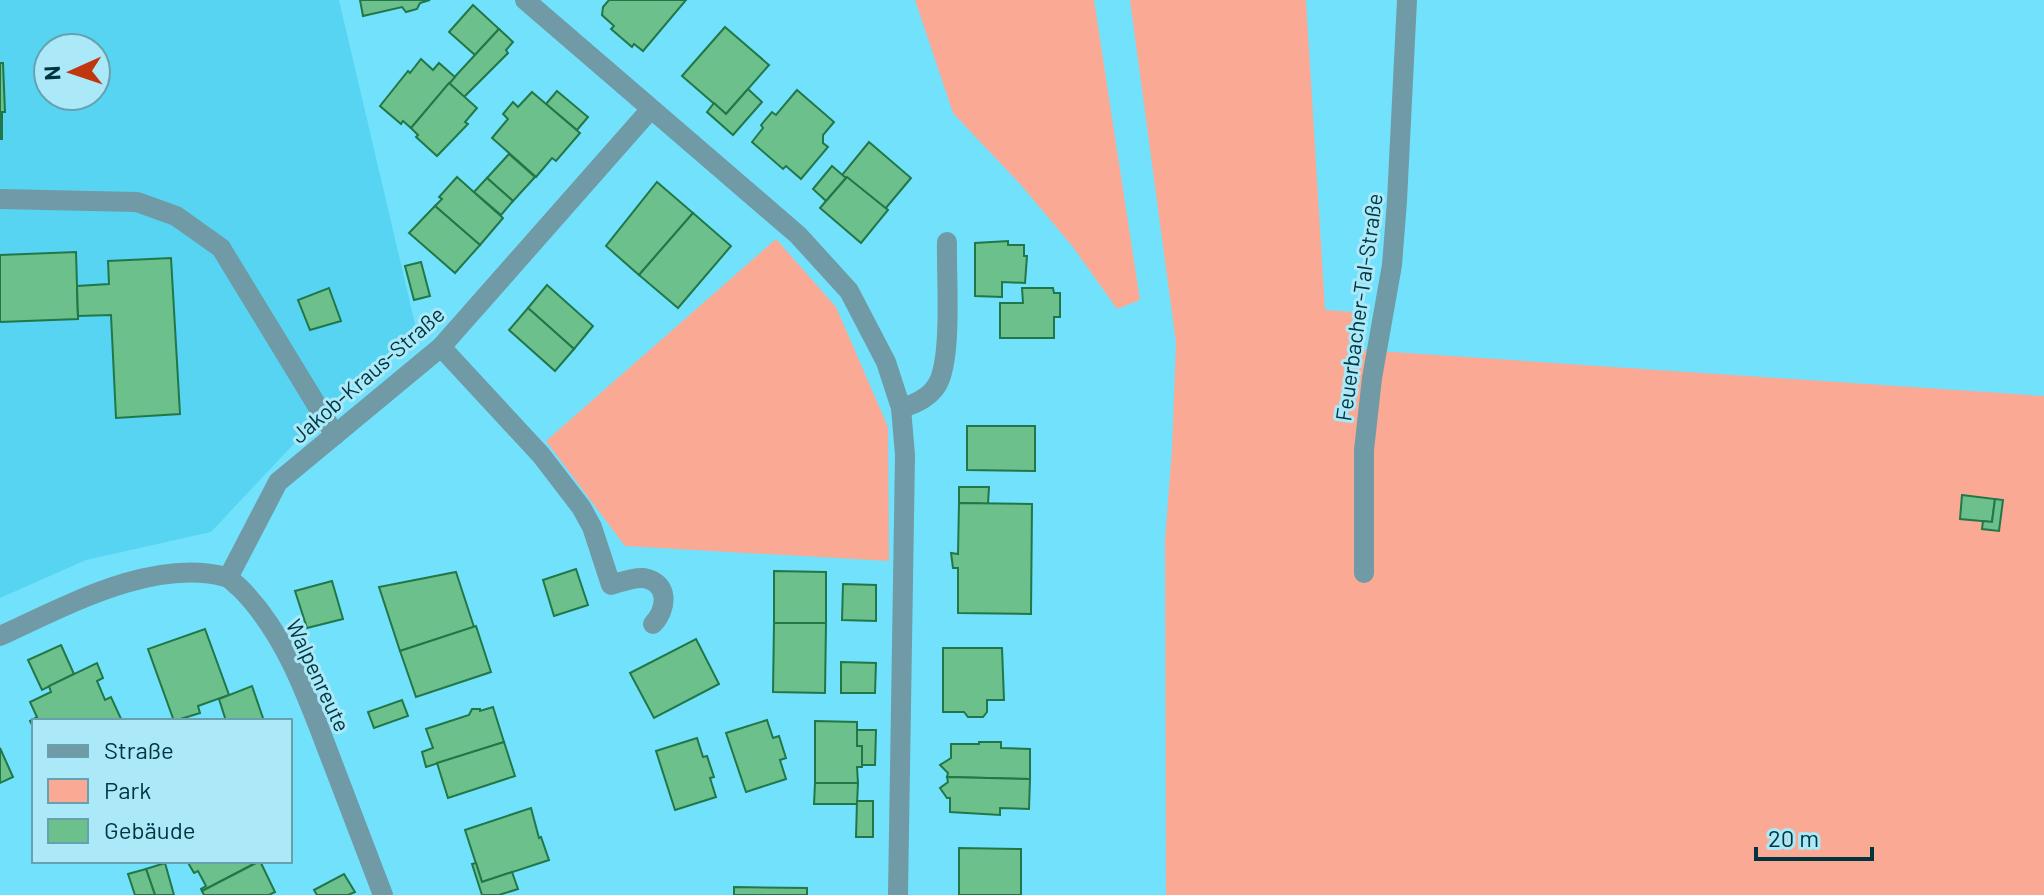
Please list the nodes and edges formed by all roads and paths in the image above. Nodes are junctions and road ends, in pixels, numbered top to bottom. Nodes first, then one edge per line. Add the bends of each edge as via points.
1 (525, 0) edge
2 (1407, 0) edge
3 (650, 110) junction
4 (0, 199) edge
5 (947, 242) dead end
6 (441, 347) junction
7 (901, 408) junction
8 (335, 435) junction
9 (1364, 573) dead end
10 (228, 578) junction
11 (653, 624) dead end
12 (0, 636) edge
13 (383, 895) edge
14 (898, 895) edge

1 - 3 street
2 - 9 street, Feuerbacher-Tal-Straße via 1392,265 1364,450
3 - 6 street, Jakob-Kraus-Straße
3 - 7 street via 798,235 849,291 886,362
4 - 8 street via 137,202 176,216 221,248
5 - 7 street via 946,355 938,384 919,403
6 - 8 street, Jakob-Kraus-Straße
6 - 11 street via 541,455 581,507 611,585 643,578 657,583 664,604
7 - 14 street via 905,455
8 - 10 street, Jakob-Kraus-Straße via 278,482
10 - 12 street via 193,574 138,580
10 - 13 street, Walpenreute via 260,608 288,656

